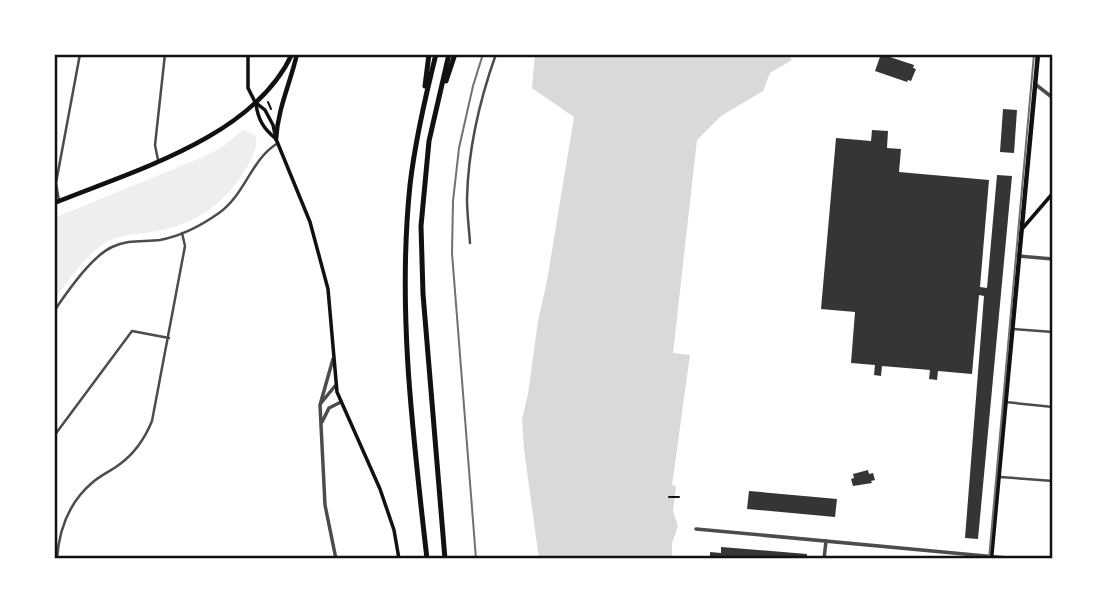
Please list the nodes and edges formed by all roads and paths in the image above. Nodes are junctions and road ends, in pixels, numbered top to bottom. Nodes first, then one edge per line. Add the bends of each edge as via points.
1 (79, 54) edge
2 (165, 54) edge
3 (248, 54) edge
4 (295, 54) edge
5 (429, 54) edge
6 (436, 54) edge
7 (449, 54) edge
8 (455, 54) edge
9 (496, 54) edge
10 (1038, 54) edge
11 (1035, 84) junction
12 (1053, 98) edge
13 (255, 102) junction
14 (268, 102) dead end
15 (436, 107) junction
16 (271, 109) dead end
17 (421, 117) junction
18 (277, 141) junction
19 (158, 160) junction
20 (1053, 193) edge
21 (57, 202) edge
22 (1021, 231) junction
23 (182, 233) junction
24 (470, 243) dead end
25 (1018, 256) junction
26 (1053, 259) edge
27 (54, 311) edge
28 (1011, 328) junction
29 (1053, 332) edge
30 (169, 338) junction
31 (333, 359) junction
32 (335, 384) junction
33 (341, 402) junction
34 (1005, 402) junction
35 (320, 405) junction
36 (1053, 407) edge
37 (321, 424) junction
38 (54, 436) edge
39 (999, 477) junction
40 (1053, 481) edge
41 (669, 497) dead end
42 (679, 497) dead end
43 (696, 529) dead end
44 (826, 541) junction
45 (56, 557) edge
46 (991, 557) edge
47 (336, 559) edge
48 (399, 559) edge
49 (427, 559) edge
50 (445, 559) edge
51 (824, 559) edge
52 (1019, 559) edge

1 - 21 street via 56,183
2 - 19 street via 155,145
3 - 13 main road via 247,85
4 - 13 main road
4 - 18 main road via 278,115
5 - 17 highway
6 - 17 highway
7 - 15 highway
8 - 15 highway
9 - 24 street via 473,149 467,198
10 - 11 main road
11 - 12 street
11 - 22 main road
13 - 18 main road via 258,117
13 - 18 main road via 265,110
13 - 19 main road via 204,141
14 - 16 path
15 - 50 highway via 424,181 422,272
17 - 49 highway via 408,207 405,298 410,401
18 - 23 street via 222,211
18 - 31 main road via 310,222 328,289
19 - 21 main road
20 - 22 main road
22 - 25 main road
23 - 27 street via 122,243 104,251
23 - 30 street via 186,246
25 - 26 street
25 - 28 main road
28 - 29 street
28 - 34 main road
30 - 38 street via 132,331
30 - 45 street via 148,432 129,457 76,499 61,531
31 - 32 main road
31 - 35 street
32 - 33 main road
32 - 35 street
33 - 37 street via 327,410
33 - 48 main road via 380,489
34 - 36 street
34 - 39 main road
35 - 37 street
37 - 47 street via 325,505
39 - 40 street
39 - 46 main road
41 - 42 path
43 - 44 street
44 - 46 street
44 - 51 street
46 - 52 street

